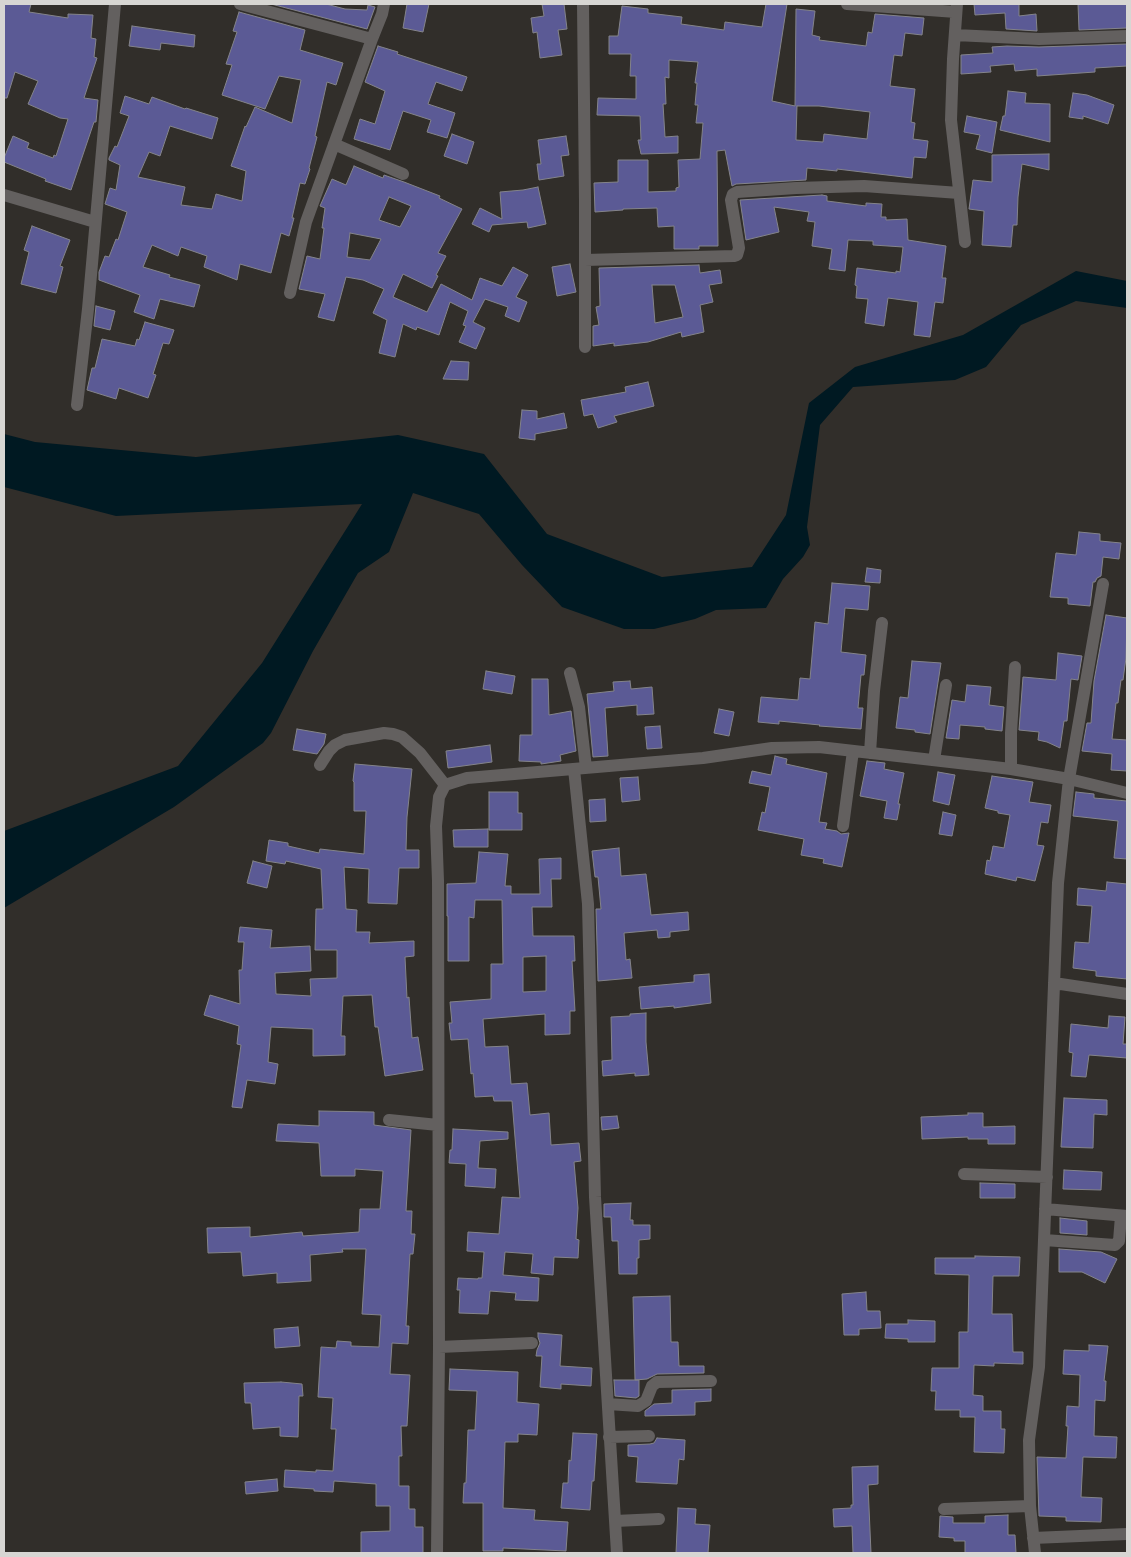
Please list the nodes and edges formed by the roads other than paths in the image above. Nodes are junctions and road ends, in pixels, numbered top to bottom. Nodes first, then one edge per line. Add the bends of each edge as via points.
1 (116, 4) edge
2 (240, 4) edge
3 (384, 4) edge
4 (583, 4) edge
5 (847, 4) edge
6 (956, 8) edge
7 (955, 35) junction
8 (1127, 36) edge
9 (372, 39) junction
10 (334, 144) junction
11 (403, 174) dead end
12 (958, 193) junction
13 (4, 195) edge
14 (95, 222) junction
15 (965, 242) dead end
16 (585, 260) junction
17 (290, 293) dead end
18 (585, 347) dead end
19 (77, 405) dead end
20 (1103, 584) dead end
21 (882, 622) dead end
22 (1015, 667) dead end
23 (570, 673) dead end
24 (946, 685) dead end
25 (853, 751) junction
26 (870, 753) junction
27 (934, 760) junction
28 (320, 765) dead end
29 (580, 769) junction
30 (1011, 769) junction
31 (1069, 779) junction
32 (445, 784) junction
33 (1127, 793) edge
34 (842, 826) dead end
35 (1054, 983) junction
36 (1127, 994) edge
37 (389, 1120) dead end
38 (438, 1125) junction
39 (964, 1174) dead end
40 (1047, 1177) junction
41 (1045, 1209) junction
42 (1124, 1216) edge
43 (1044, 1240) junction
44 (532, 1343) dead end
45 (439, 1347) junction
46 (711, 1381) dead end
47 (608, 1404) junction
48 (649, 1436) dead end
49 (610, 1437) junction
50 (1030, 1506) junction
51 (944, 1509) dead end
52 (659, 1519) dead end
53 (615, 1521) junction
54 (1127, 1534) edge
55 (1033, 1538) junction
56 (437, 1553) edge
57 (617, 1553) edge
58 (1035, 1553) edge

1 - 14 street
2 - 9 street
3 - 9 street
4 - 16 street
5 - 6 street
6 - 7 street
7 - 8 street via 1039,39
7 - 12 street via 951,120
9 - 10 street
10 - 11 street
10 - 17 street via 306,222
12 - 15 street
12 - 16 street via 864,186 737,192 731,200 739,248 734,256
13 - 14 street
14 - 19 street
16 - 18 street
20 - 31 street
21 - 26 street
22 - 30 street
23 - 29 street via 579,707
24 - 27 street
25 - 26 street
25 - 29 street via 819,747 772,748
25 - 34 street
26 - 27 street
27 - 30 street
28 - 32 street via 335,745 345,740 393,734 402,737 420,753
29 - 32 street via 467,778
29 - 47 street via 588,904 595,1196
30 - 31 street
31 - 33 street
31 - 35 street via 1058,883
32 - 38 street via 439,797 436,826
35 - 36 street
35 - 40 street
37 - 38 street
38 - 45 street
39 - 40 street
40 - 41 street
41 - 42 street
41 - 43 street
42 - 43 street via 1119,1241 1115,1245
43 - 50 street via 1039,1367 1029,1440
44 - 45 street
45 - 56 street
46 - 47 street via 657,1382 646,1401 638,1406
47 - 49 street
48 - 49 street
49 - 53 street
50 - 51 street
50 - 55 street
52 - 53 street
53 - 57 street
54 - 55 street
55 - 58 street

